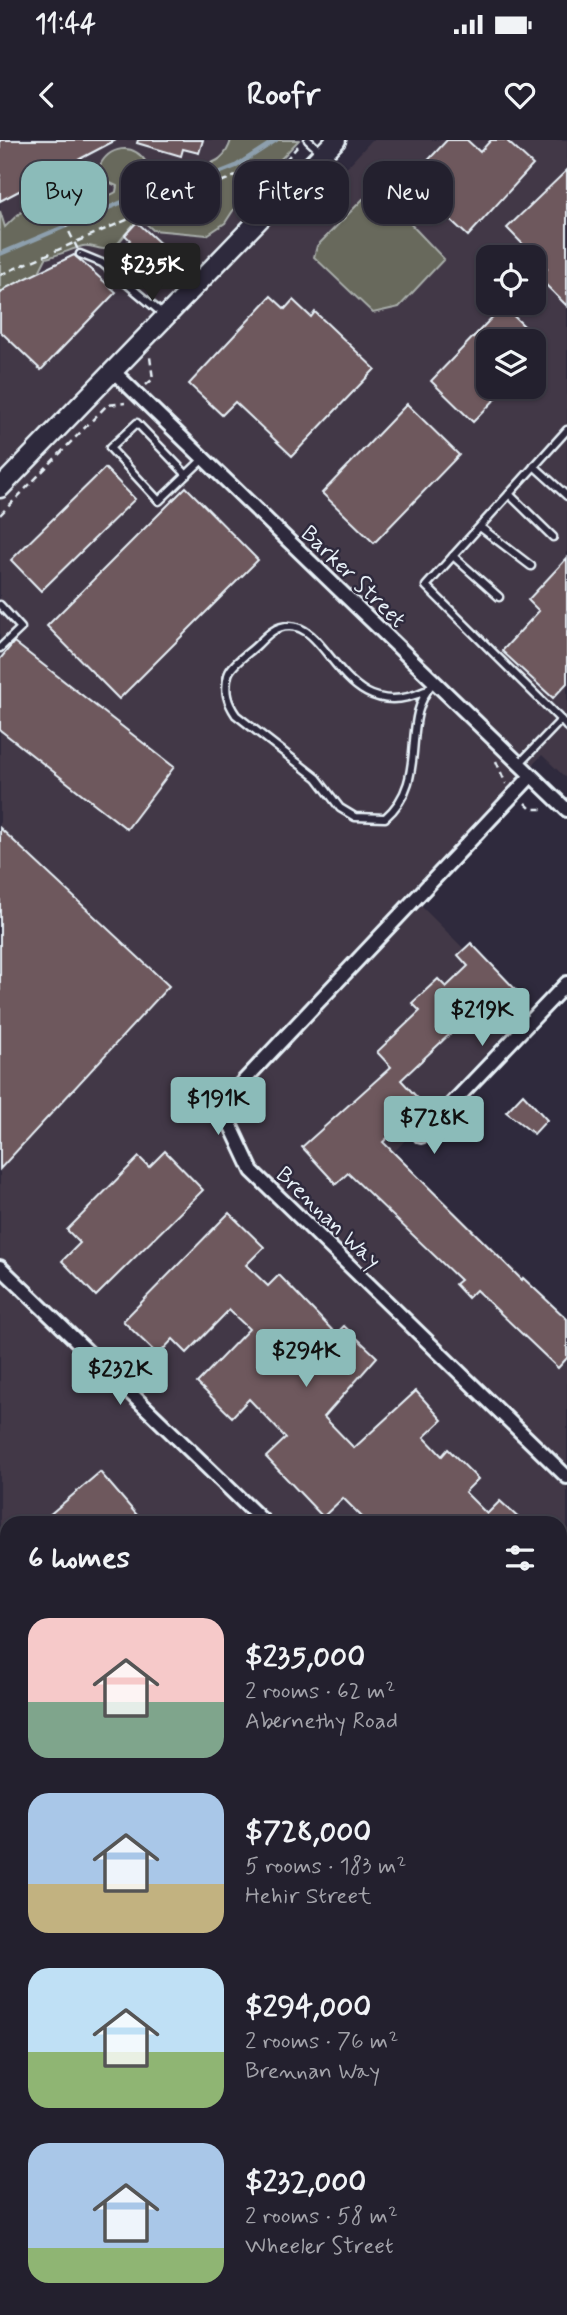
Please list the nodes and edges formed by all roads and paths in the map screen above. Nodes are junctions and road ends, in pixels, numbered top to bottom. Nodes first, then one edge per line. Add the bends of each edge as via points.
1 (306, 140) edge
2 (331, 144) edge
3 (65, 224) edge
4 (80, 254) joint
5 (0, 275) edge
6 (165, 317) junction
7 (113, 371) junction
8 (128, 403) dead end
9 (566, 434) edge
10 (203, 459) junction
11 (534, 466) junction
12 (186, 474) junction
13 (0, 488) edge
14 (509, 494) junction
15 (567, 496) edge
16 (0, 515) edge
17 (480, 527) junction
18 (553, 537) dead end
19 (453, 556) junction
20 (531, 566) dead end
21 (499, 597) dead end
22 (0, 605) edge
23 (0, 648) edge
24 (430, 687) junction
25 (561, 720) junction
26 (567, 727) edge
27 (495, 757) dead end
28 (519, 765) junction
29 (531, 776) junction
30 (515, 793) junction
31 (553, 808) dead end
32 (567, 810) edge
33 (567, 982) edge
34 (421, 1136) dead end
35 (0, 1267) edge
36 (567, 1477) edge
37 (258, 1516) edge

1 - 2 lane
1 - 5 path via 273,174 243,173
2 - 6 street
3 - 4 path, bridge
4 - 6 lane via 102,263
6 - 7 street
7 - 10 street, Barker Street
7 - 13 street
8 - 16 path via 107,405
9 - 11 lane
10 - 12 lane
10 - 24 street, Barker Street
11 - 14 lane
11 - 15 lane
12 - 12 lane via 159,500 110,449 137,423
14 - 17 lane
14 - 18 lane
17 - 19 lane
17 - 20 lane
19 - 21 lane
19 - 25 lane via 426,586
22 - 23 lane via 21,628
24 - 24 lane via 408,699 369,695 305,631 289,626 272,631 229,671 225,690 236,715 317,778 340,807 355,817 372,819 385,818 404,797 412,773 418,707
24 - 28 street, Barker Street
25 - 26 lane
25 - 28 lane
27 - 30 path via 503,781
28 - 29 street, Barker Street
29 - 30 street, Brennan Way
29 - 32 street, Barker Street
30 - 31 path via 531,809
30 - 36 street, Brennan Way via 239,1086 230,1124 253,1171
33 - 34 street
35 - 37 street

